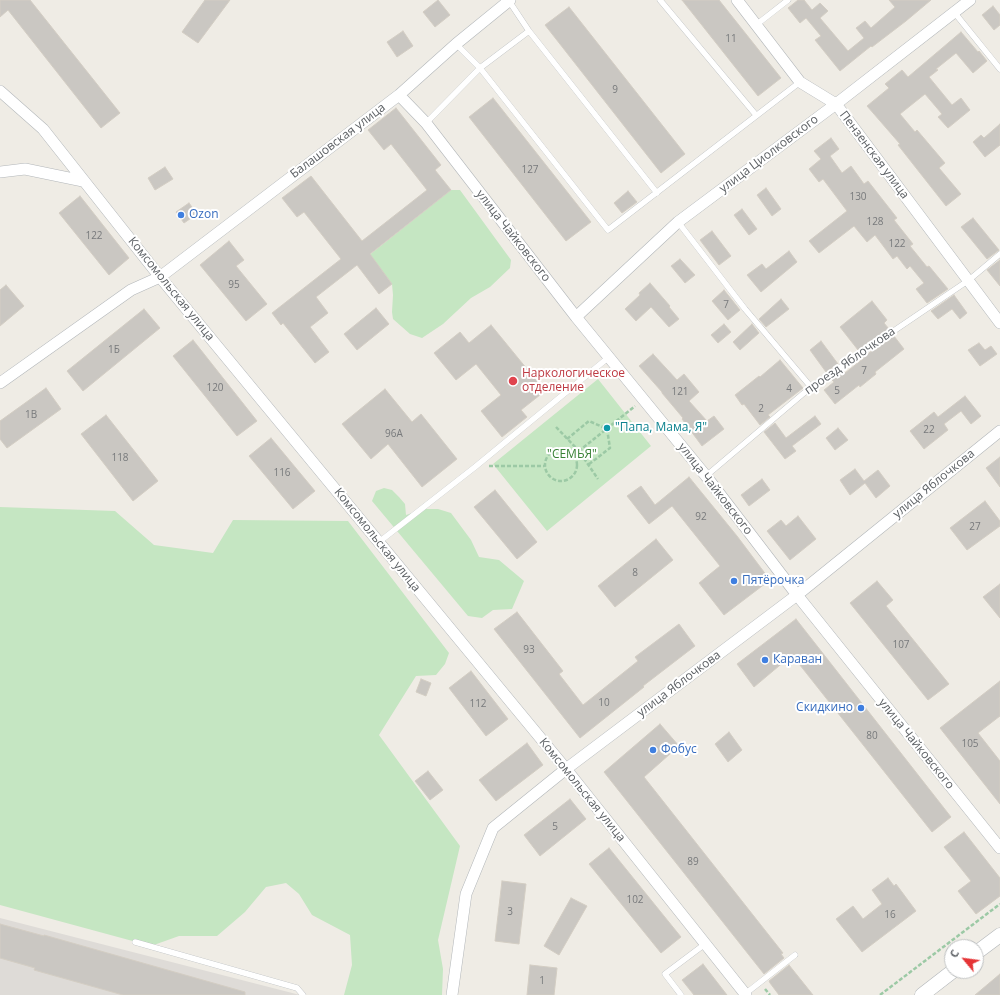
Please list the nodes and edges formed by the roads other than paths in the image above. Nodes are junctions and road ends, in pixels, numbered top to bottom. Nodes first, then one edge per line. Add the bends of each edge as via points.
1 (660, 0) edge
2 (737, 0) edge
3 (788, 0) edge
4 (970, 0) edge
5 (510, 1) edge
6 (954, 12) junction
7 (756, 25) junction
8 (529, 31) junction
9 (456, 44) junction
10 (480, 68) junction
11 (1000, 69) edge
12 (800, 82) junction
13 (0, 92) edge
14 (399, 95) junction
15 (836, 104) junction
16 (756, 116) junction
17 (426, 123) junction
18 (0, 172) edge
19 (83, 181) junction
20 (657, 193) junction
21 (678, 222) junction
22 (1000, 254) edge
23 (160, 277) junction
24 (969, 280) junction
25 (576, 317) junction
26 (1000, 323) edge
27 (609, 357) junction
28 (0, 383) edge
29 (811, 387) junction
30 (1000, 431) edge
31 (706, 476) junction
32 (378, 542) junction
33 (797, 595) junction
34 (566, 769) junction
35 (1000, 848) edge
36 (1000, 935) edge
37 (135, 942) dead end
38 (705, 944) junction
39 (984, 947) edge
40 (795, 955) dead end
41 (944, 978) edge
42 (745, 994) edge
43 (303, 995) edge
44 (452, 995) edge
45 (681, 995) edge
46 (922, 995) edge

1 - 16 lane
2 - 7 street, Пензенская улица
3 - 7 lane
4 - 6 street, улица Циолковского
5 - 8 lane
5 - 9 street, Балашовская улица
6 - 11 lane
6 - 15 street, улица Циолковского
7 - 12 street, Пензенская улица
8 - 10 lane
8 - 20 lane
9 - 10 lane
9 - 14 street, Балашовская улица
10 - 17 lane
10 - 20 lane via 608,230
12 - 15 street, Пензенская улица
12 - 16 lane
13 - 19 street, Комсомольская улица via 43,129
14 - 17 street, улица Чайковского
14 - 23 street, Балашовская улица
15 - 21 street, улица Циолковского
15 - 24 street, Пензенская улица
16 - 20 lane
17 - 25 street, улица Чайковского
18 - 19 street via 25,169
19 - 23 street, Комсомольская улица
21 - 25 street, улица Циолковского
21 - 29 lane via 745,309
22 - 24 lane, проезд Яблочкова
23 - 28 street, Балашовская улица via 131,290
23 - 32 street, Комсомольская улица
24 - 26 street, Пензенская улица
24 - 29 lane, проезд Яблочкова
25 - 27 street, улица Чайковского
27 - 31 street, улица Чайковского
27 - 32 lane via 475,467
29 - 31 lane, проезд Яблочкова
30 - 33 street, улица Яблочкова
31 - 33 street, улица Чайковского
32 - 34 street, Комсомольская улица
33 - 34 street, улица Яблочкова
33 - 35 street, улица Чайковского
34 - 38 street, Комсомольская улица
34 - 44 street, улица Яблочкова via 493,828 466,894
36 - 39 street
37 - 43 lane via 297,988
38 - 42 street, Комсомольская улица
38 - 45 lane via 665,974
40 - 42 lane
41 - 46 street

